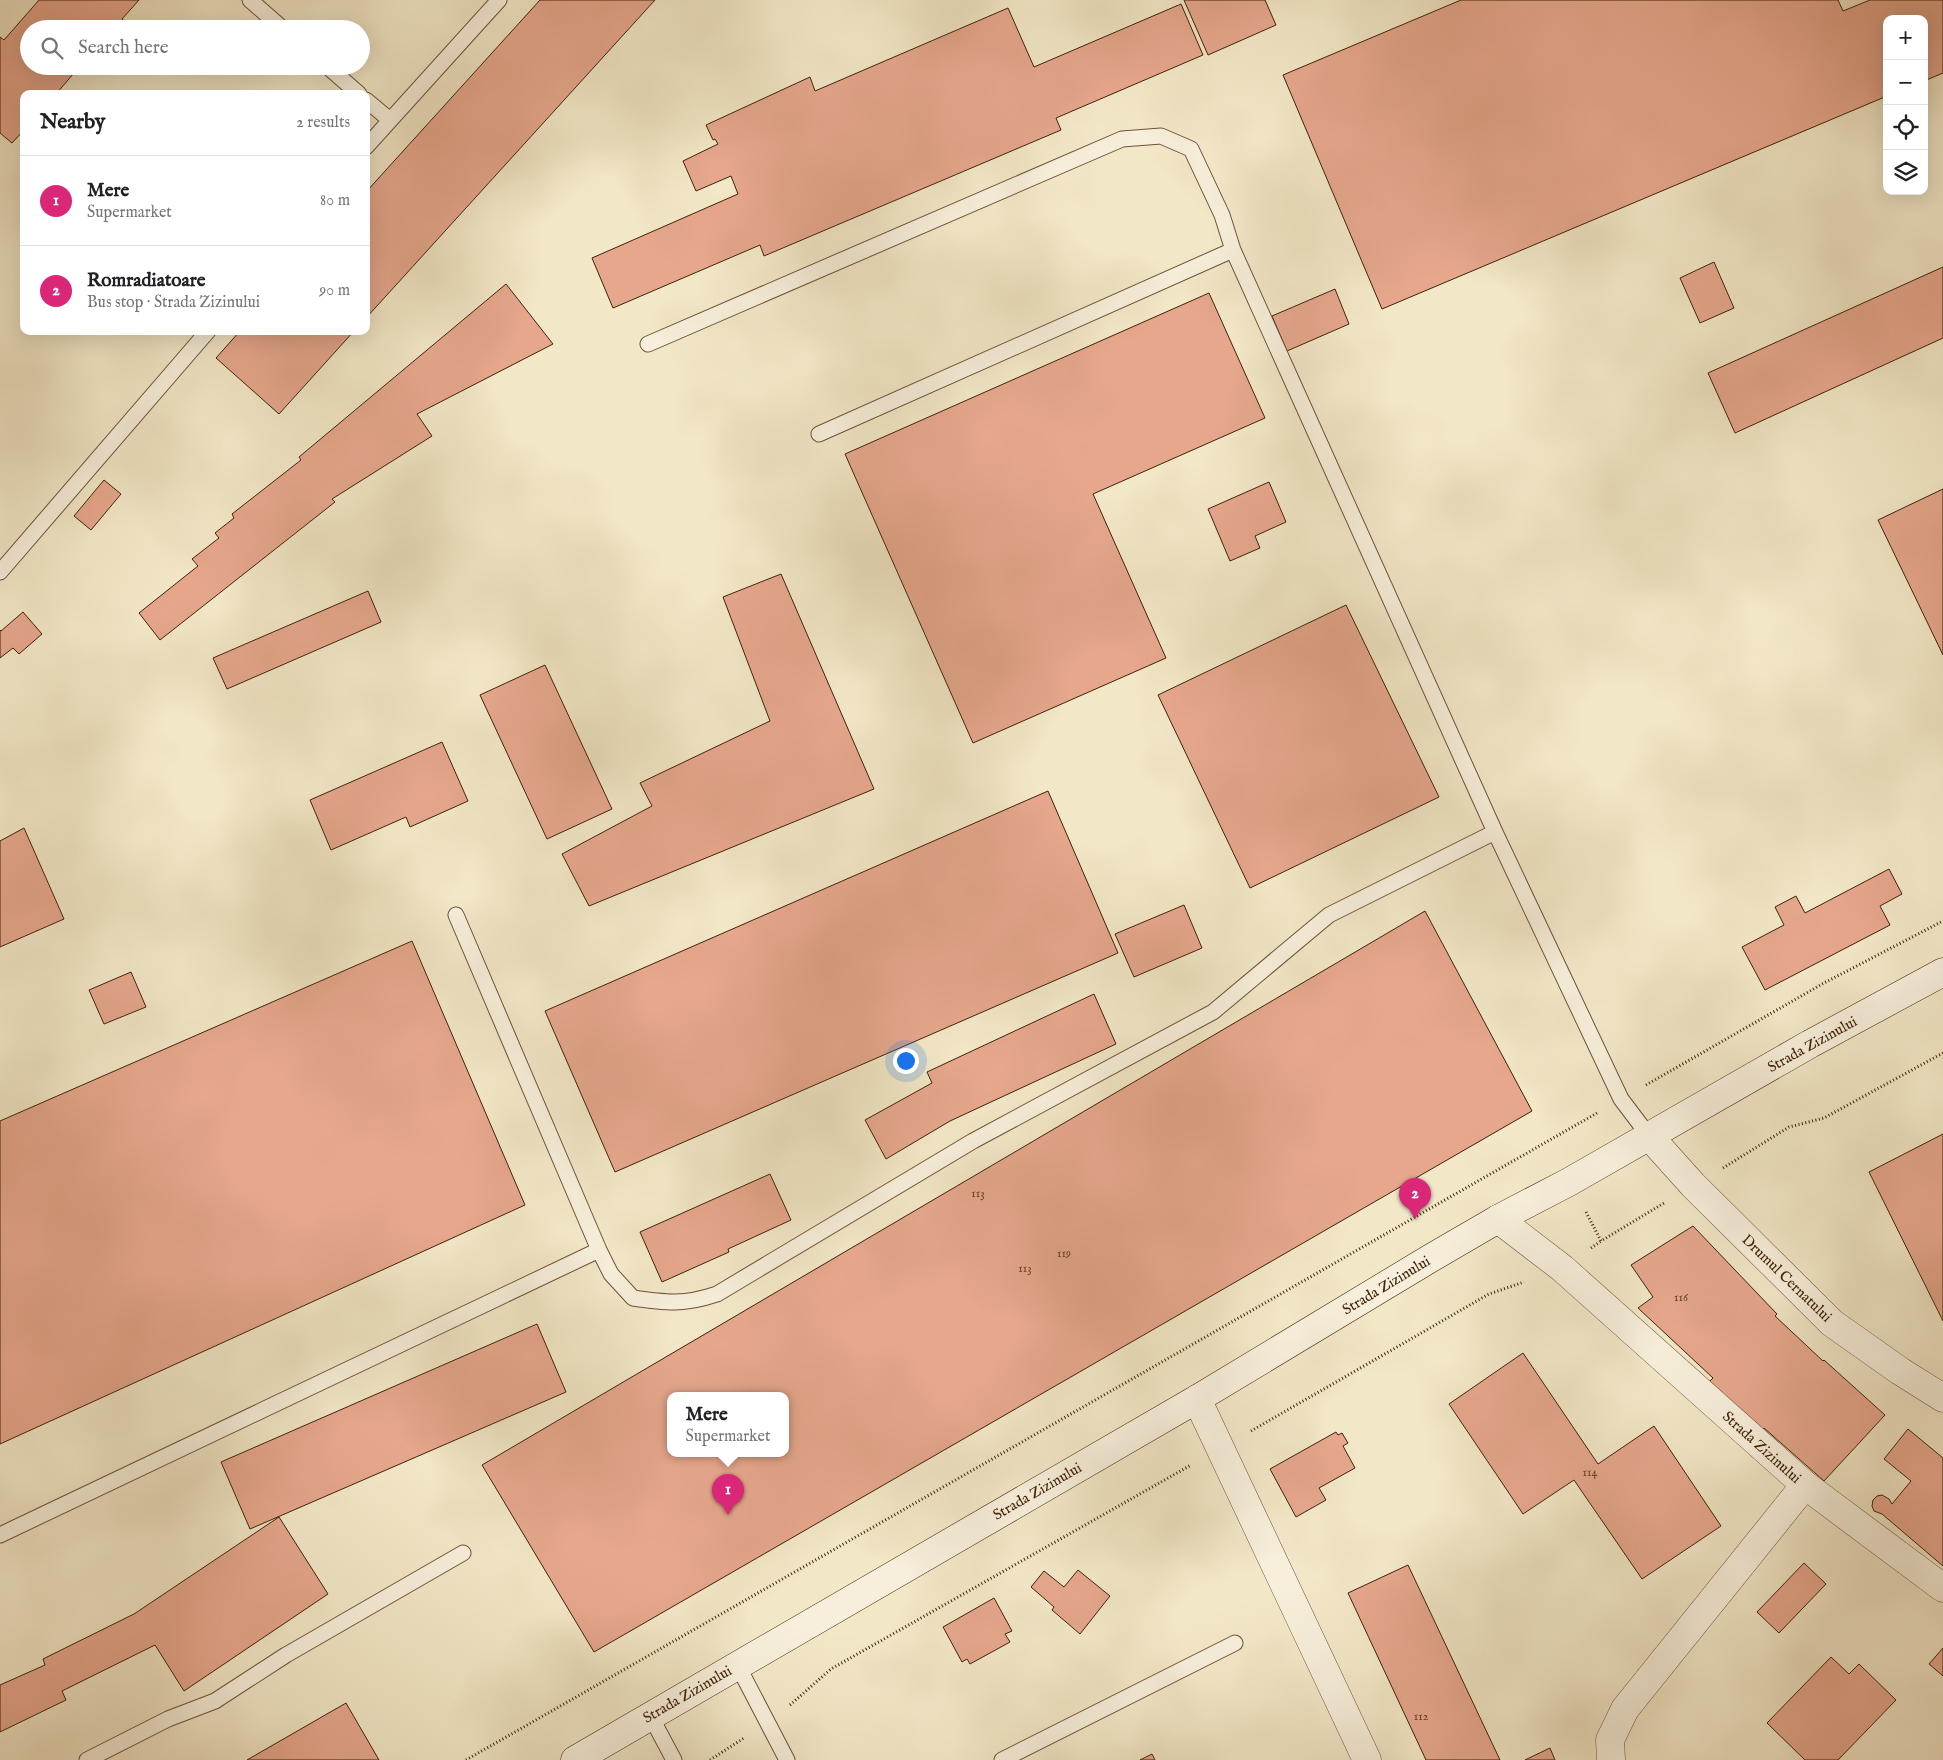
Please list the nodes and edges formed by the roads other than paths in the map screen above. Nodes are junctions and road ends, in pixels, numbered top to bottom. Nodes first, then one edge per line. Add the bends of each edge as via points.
1 (250, 0) edge
2 (499, 0) edge
3 (273, 20) edge
4 (337, 75) edge
5 (354, 90) edge
6 (370, 103) edge
7 (390, 120) junction
8 (370, 142) edge
9 (1233, 250) junction
10 (205, 335) edge
11 (648, 344) dead end
12 (819, 434) dead end
13 (0, 572) edge
14 (1495, 832) junction
15 (456, 915) dead end
16 (1943, 972) edge
17 (1649, 1136) junction
18 (1498, 1219) junction
19 (598, 1250) junction
20 (1943, 1398) edge
21 (1197, 1399) junction
22 (1805, 1485) junction
23 (0, 1535) edge
24 (463, 1553) dead end
25 (1943, 1588) edge
26 (1235, 1642) dead end
27 (737, 1664) junction
28 (650, 1715) junction
29 (87, 1760) edge
30 (575, 1760) edge
31 (674, 1760) edge
32 (787, 1760) edge
33 (1002, 1760) edge
34 (1367, 1760) edge
35 (1611, 1760) edge

1 - 3 lane
2 - 7 lane
4 - 5 lane
6 - 7 lane
7 - 8 lane
9 - 11 lane via 1222,215 1191,149 1161,136 1122,139
9 - 12 lane
9 - 14 lane
10 - 13 lane
14 - 17 lane via 1621,1099
14 - 19 lane via 1329,915 1213,1012 973,1141 717,1294 681,1303 633,1298 611,1274
15 - 19 lane
16 - 17 street, Strada Zizinului
17 - 18 street, Strada Zizinului
17 - 20 street, Drumul Cernatului via 1693,1186 1832,1323
18 - 21 street, Strada Zizinului
18 - 22 street, Strada Zizinului via 1562,1268
19 - 23 lane
21 - 27 street, Strada Zizinului
21 - 34 street
22 - 25 street, Strada Zizinului
22 - 35 street via 1625,1708 1610,1740
24 - 29 lane via 286,1655 215,1701 168,1718
26 - 33 lane
27 - 28 street, Strada Zizinului
27 - 32 lane
28 - 30 street, Strada Zizinului
28 - 31 lane

